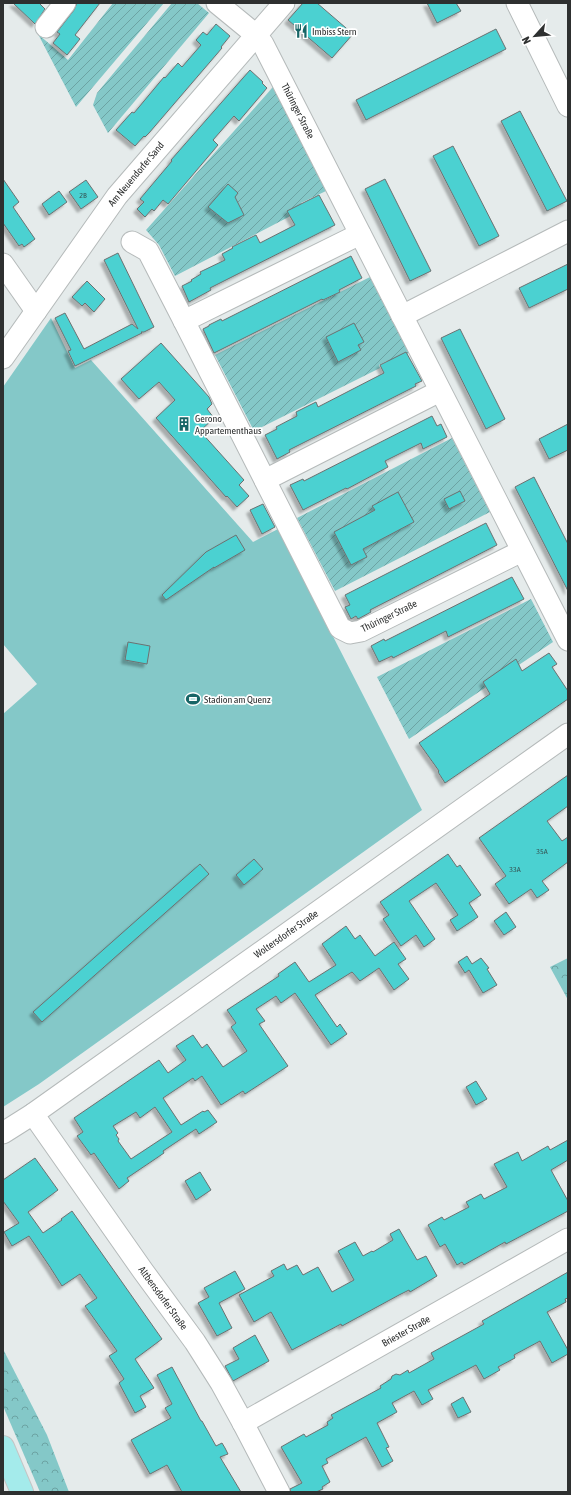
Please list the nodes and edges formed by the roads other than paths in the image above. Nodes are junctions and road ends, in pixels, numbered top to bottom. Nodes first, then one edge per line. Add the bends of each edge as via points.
1 (65, 3) edge
2 (217, 3) edge
3 (284, 3) edge
4 (517, 3) edge
5 (46, 26) dead end
6 (256, 35) junction
7 (568, 106) edge
8 (568, 231) edge
9 (360, 234) junction
10 (132, 242) dead end
11 (3, 264) edge
12 (36, 311) junction
13 (402, 316) junction
14 (184, 321) junction
15 (3, 358) edge
16 (440, 391) junction
17 (264, 480) junction
18 (522, 551) junction
19 (560, 606) edge
20 (568, 640) edge
21 (568, 734) edge
22 (33, 1114) junction
23 (3, 1133) edge
24 (568, 1239) edge
25 (243, 1423) junction
26 (3, 1447) edge
27 (3, 1484) edge
28 (6, 1492) edge
29 (22, 1492) edge
30 (279, 1492) edge

1 - 5 street
2 - 6 street, Thüringer Straße
3 - 6 street, Am Neuendorfer Sand
4 - 7 street
6 - 9 street, Thüringer Straße via 263,44
6 - 12 street, Am Neuendorfer Sand via 117,196
8 - 13 street
9 - 13 street, Thüringer Straße
9 - 14 street
10 - 14 street, Thüringer Straße via 148,251
11 - 12 street
12 - 15 street, Am Neuendorfer Sand
13 - 16 street, Thüringer Straße
14 - 17 street, Thüringer Straße
16 - 17 street
16 - 18 street, Thüringer Straße
17 - 18 street, Thüringer Straße via 340,628 350,633 361,631
18 - 19 street, Thüringer Straße
19 - 20 street, Thüringer Straße
21 - 22 street, Woltersdorfer Straße via 458,820
22 - 23 street, Woltersdorfer Straße
22 - 25 street, Altbensdorfer Straße via 196,1342
24 - 25 street, Briester Straße
25 - 30 street, Altbensdorfer Straße
26 - 29 main road
27 - 28 main road

